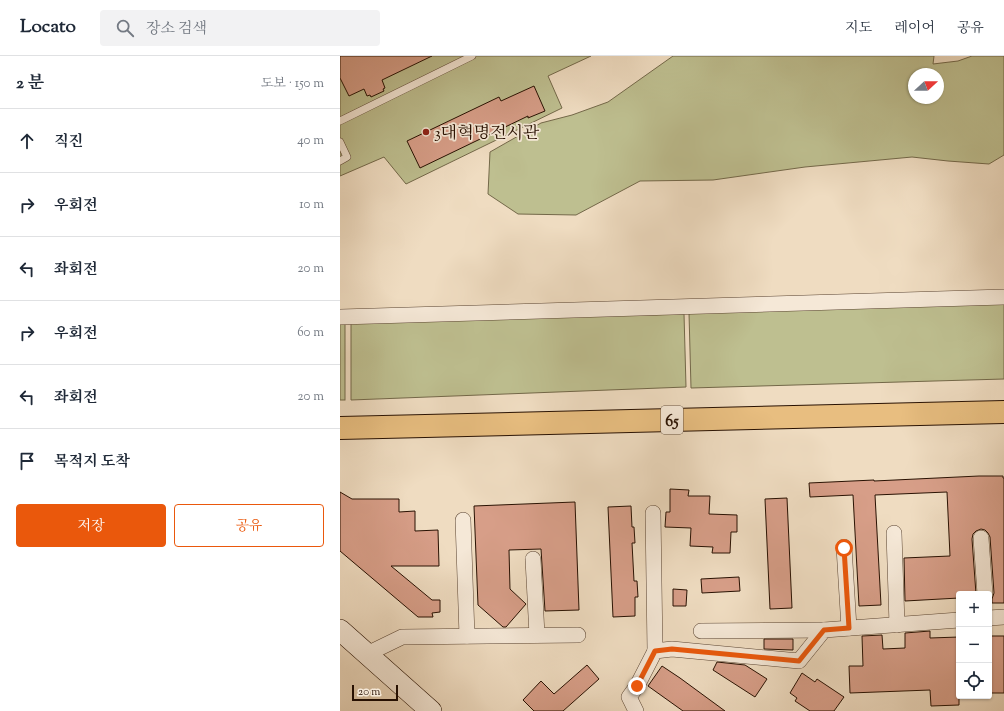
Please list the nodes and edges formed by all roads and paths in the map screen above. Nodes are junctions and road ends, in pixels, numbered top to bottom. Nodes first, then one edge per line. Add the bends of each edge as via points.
1 (472, 56) edge
2 (340, 121) edge
3 (340, 142) edge
4 (340, 161) edge
5 (1004, 297) edge
6 (340, 317) edge
7 (1004, 412) edge
8 (340, 428) edge
9 (653, 513) dead end
10 (463, 520) dead end
11 (894, 533) dead end
12 (981, 538) dead end
13 (844, 548) dead end
14 (533, 559) dead end
15 (985, 591) edge
16 (1004, 617) edge
17 (992, 618) edge
18 (956, 620) edge
19 (897, 625) junction
20 (849, 628) junction
21 (340, 630) edge
22 (824, 630) junction
23 (701, 631) dead end
24 (537, 635) junction
25 (578, 635) dead end
26 (467, 636) junction
27 (655, 651) junction
28 (367, 654) junction
29 (431, 711) edge
30 (636, 711) edge

1 - 2 lane
3 - 4 lane via 347,157
5 - 6 street
7 - 8 main road, 65
9 - 27 street
10 - 26 street
11 - 19 street
12 - 15 street
13 - 20 street
14 - 24 street
16 - 17 street
18 - 19 street
19 - 20 street
20 - 22 street
21 - 28 street
22 - 23 street
22 - 27 street via 799,661 672,649
24 - 25 street
24 - 26 street
26 - 28 street via 402,637
27 - 30 street via 629,697
28 - 29 street

